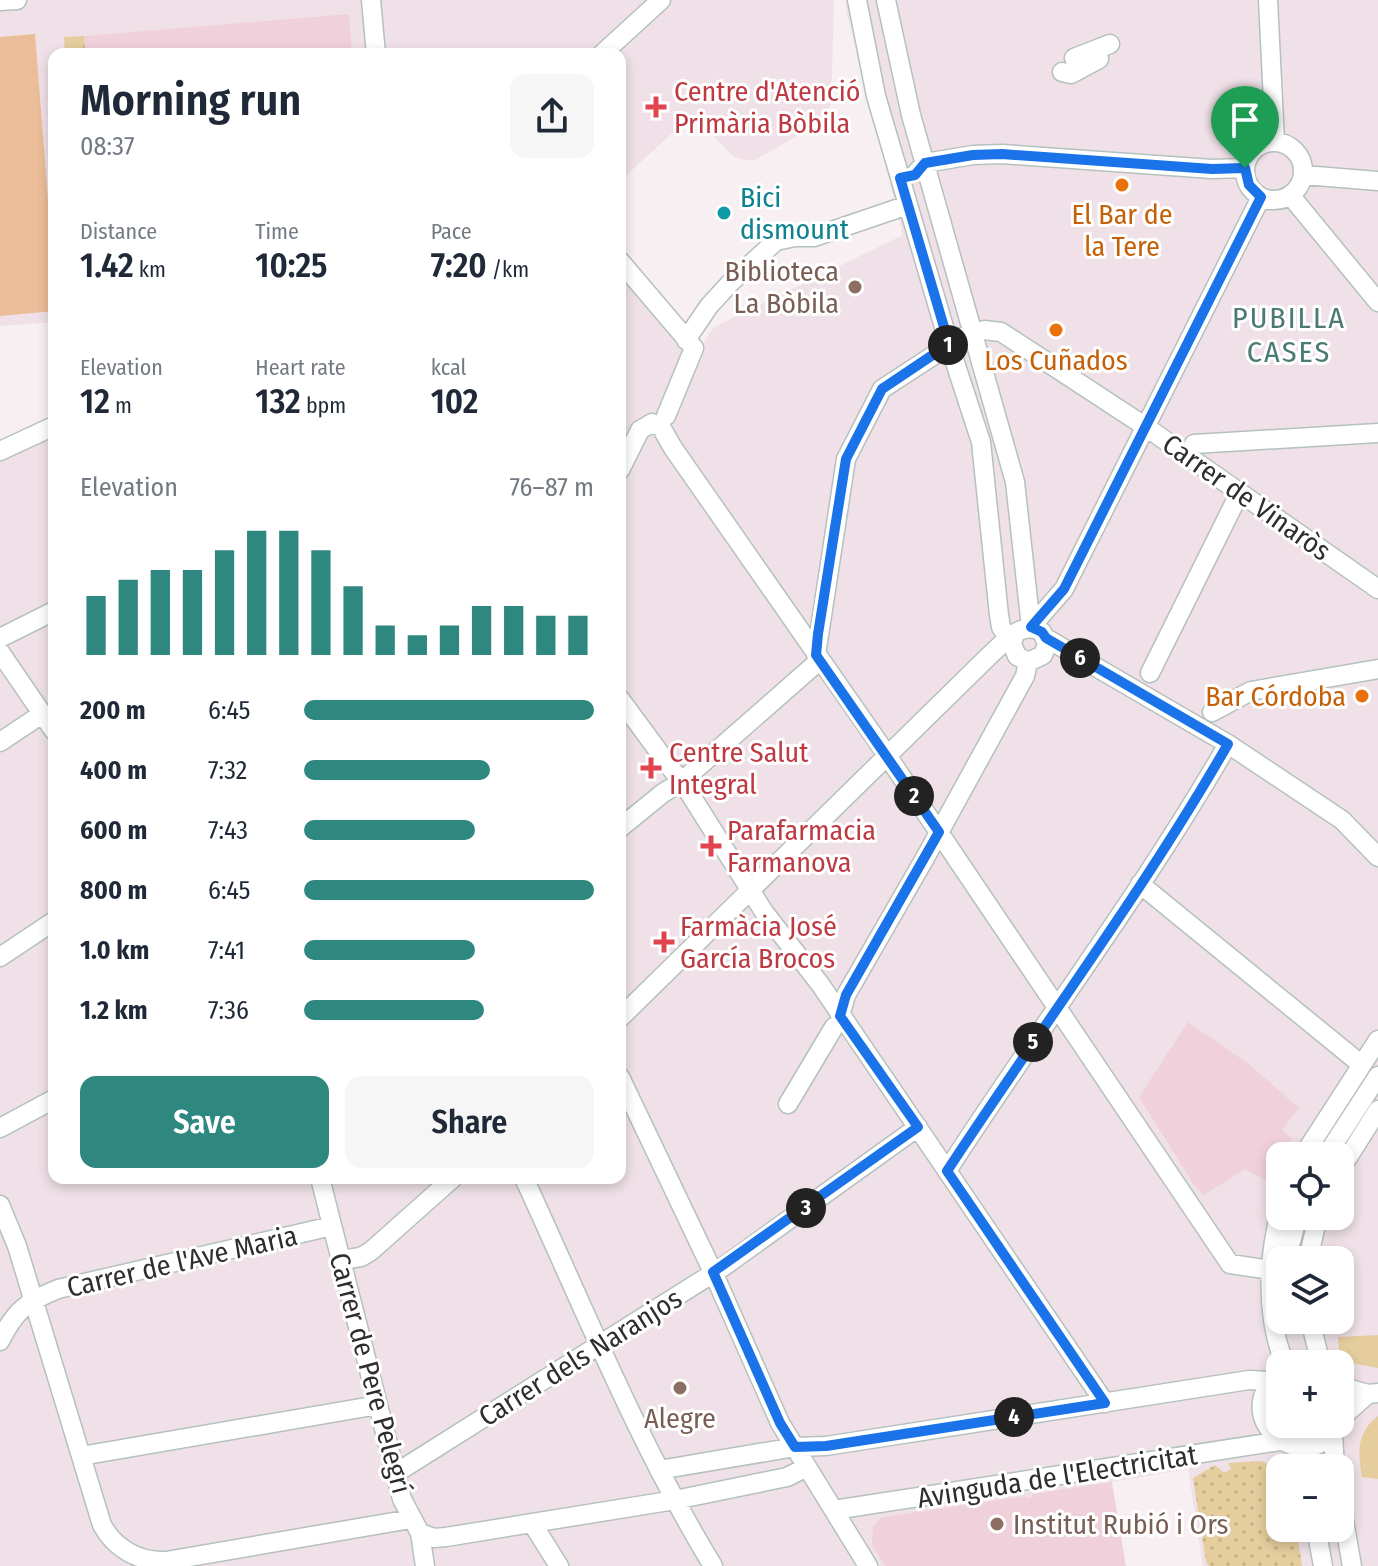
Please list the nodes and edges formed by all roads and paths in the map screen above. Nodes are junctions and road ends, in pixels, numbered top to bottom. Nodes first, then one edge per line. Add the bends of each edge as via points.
1 (17, 0) edge
2 (371, 0) edge
3 (661, 0) edge
4 (857, 0) edge
5 (886, 0) edge
6 (1268, 0) edge
7 (0, 1) edge
8 (1110, 44) dead end
9 (375, 48) edge
10 (609, 48) edge
11 (1062, 72) dead end
12 (919, 140) junction
13 (1275, 142) junction
14 (891, 149) junction
15 (925, 163) junction
16 (1245, 168) junction
17 (1304, 175) junction
18 (900, 178) junction
19 (1378, 181) edge
20 (1290, 195) junction
21 (1261, 197) junction
22 (908, 205) junction
23 (626, 268) edge
24 (1378, 302) edge
25 (974, 333) junction
26 (690, 344) junction
27 (949, 344) junction
28 (664, 422) junction
29 (1146, 427) junction
30 (48, 429) edge
31 (1378, 433) edge
32 (1194, 444) dead end
33 (0, 451) edge
34 (626, 458) edge
35 (1240, 492) junction
36 (1378, 589) edge
37 (48, 614) edge
38 (1023, 636) junction
39 (0, 638) edge
40 (0, 652) edge
41 (818, 657) junction
42 (1028, 662) junction
43 (1378, 669) edge
44 (1150, 673) dead end
45 (626, 707) edge
46 (1212, 712) dead end
47 (42, 714) junction
48 (48, 722) edge
49 (0, 742) edge
50 (1228, 744) junction
51 (888, 756) junction
52 (681, 782) junction
53 (626, 823) edge
54 (939, 832) junction
55 (1378, 857) edge
56 (1140, 884) junction
57 (751, 890) junction
58 (48, 925) edge
59 (0, 957) edge
60 (1057, 1006) junction
61 (626, 1012) edge
62 (837, 1022) junction
63 (1378, 1040) edge
64 (1362, 1065) junction
65 (1378, 1076) edge
66 (626, 1090) edge
67 (48, 1102) edge
68 (788, 1104) dead end
69 (1378, 1110) edge
70 (918, 1127) junction
71 (0, 1128) edge
72 (1312, 1142) edge
73 (1335, 1142) edge
74 (1354, 1148) edge
75 (947, 1171) junction
76 (322, 1184) edge
77 (446, 1184) edge
78 (527, 1184) edge
79 (0, 1205) edge
80 (332, 1226) junction
81 (341, 1260) junction
82 (1266, 1265) edge
83 (713, 1272) junction
84 (33, 1299) junction
85 (0, 1341) edge
86 (601, 1343) junction
87 (1266, 1374) edge
88 (1373, 1394) edge
89 (1266, 1396) edge
90 (1105, 1403) junction
91 (378, 1405) junction
92 (1354, 1410) edge
93 (1266, 1422) edge
94 (1276, 1438) edge
95 (1325, 1438) edge
96 (1280, 1441) junction
97 (795, 1447) junction
98 (1302, 1447) junction
99 (1303, 1454) edge
100 (81, 1456) junction
101 (807, 1467) junction
102 (659, 1470) junction
103 (396, 1473) junction
104 (675, 1500) junction
105 (834, 1510) junction
106 (532, 1523) junction
107 (415, 1526) junction
108 (1319, 1542) edge
109 (1348, 1542) edge
110 (146, 1564) edge
111 (425, 1566) edge
112 (559, 1566) edge
113 (713, 1566) edge
114 (868, 1566) edge
115 (1323, 1566) edge
116 (1352, 1566) edge

1 - 7 street
2 - 9 street
3 - 10 street
4 - 14 street
5 - 12 street
6 - 13 street
8 - 11 street via 1074,58 1076,63 1097,55 1099,59 1071,74
12 - 14 street
12 - 15 street
13 - 16 street via 1255,149
13 - 17 street via 1294,150
14 - 18 street
15 - 16 street via 1002,154
15 - 18 street via 915,175
15 - 25 street
16 - 21 street via 1249,185
17 - 19 street
17 - 20 street
18 - 22 street
20 - 21 street
20 - 24 street
21 - 29 street
22 - 26 street via 814,237 776,241 709,306
22 - 27 street
23 - 26 street
25 - 27 street
25 - 29 street, Carrer de Vinaròs via 1001,332
25 - 38 street via 1015,482
26 - 28 street
27 - 38 street via 981,442 1001,627
27 - 41 street via 882,389 846,459
28 - 34 street via 640,430
28 - 41 street via 673,448
29 - 35 street, Carrer de Vinaròs
29 - 38 street via 1064,589
30 - 33 street
31 - 32 street
35 - 36 street, Carrer de Vinaròs
35 - 44 street
37 - 39 street
38 - 42 street via 1017,656
38 - 42 street via 1047,644 1043,655
38 - 50 street
38 - 51 street
40 - 47 street
41 - 51 street
41 - 52 street
42 - 54 street
43 - 46 street via 1251,691
45 - 52 street
47 - 48 street
47 - 49 street
50 - 55 street via 1342,820
50 - 56 street
51 - 54 street
51 - 57 street
52 - 53 street
52 - 57 street
54 - 60 street
54 - 62 street via 846,995
56 - 60 street
56 - 64 street
57 - 61 street
57 - 62 street via 820,984
58 - 59 street
60 - 75 street
60 - 82 street via 1230,1264
62 - 68 street
62 - 70 street
63 - 64 street
64 - 72 street
65 - 73 street
66 - 83 street
67 - 71 street
69 - 74 street
70 - 75 street
70 - 83 street, Carrer dels Naranjos
75 - 90 street
76 - 80 street, Carrer de Pere Pelegrí
77 - 81 street via 371,1251
78 - 86 street
79 - 84 street
80 - 81 street, Carrer de Pere Pelegrí
80 - 84 street, Carrer de l'Ave Maria
81 - 91 street, Carrer de Pere Pelegrí
83 - 86 street, Carrer dels Naranjos
83 - 97 street
84 - 85 street via 12,1318
84 - 100 street
86 - 102 street
86 - 103 street, Carrer dels Naranjos
87 - 90 street
88 - 92 street
89 - 93 street
90 - 97 street
91 - 100 street
91 - 103 street, Carrer de Pere Pelegrí
94 - 96 street
95 - 98 street
96 - 98 street
96 - 105 street, Avinguda de l'Electricitat
97 - 101 street
97 - 102 street
98 - 99 street
100 - 110 street via 107,1535
101 - 104 street via 787,1477
101 - 105 street
102 - 104 street
103 - 107 street, Carrer de Pere Pelegrí
104 - 106 street
104 - 113 street
105 - 114 street
106 - 107 street via 434,1538
106 - 112 street
107 - 110 street
107 - 111 street, Carrer de Pere Pelegrí
108 - 115 street
109 - 116 street

